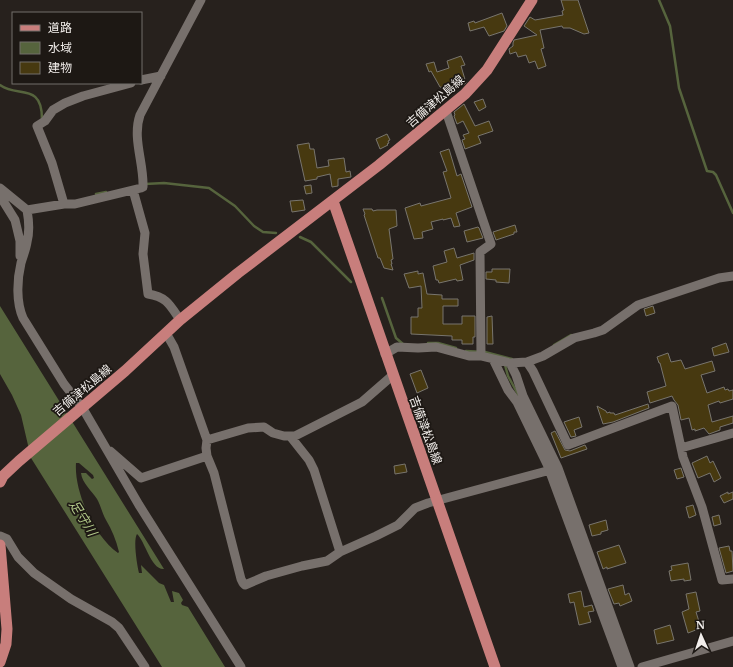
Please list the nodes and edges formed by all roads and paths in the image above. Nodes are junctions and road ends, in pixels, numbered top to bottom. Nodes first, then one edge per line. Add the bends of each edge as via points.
1 (202, 0) edge
2 (532, 0) edge
3 (161, 76) junction
4 (142, 80) edge
5 (127, 84) edge
6 (446, 111) junction
7 (0, 188) edge
8 (133, 190) junction
9 (0, 196) edge
10 (333, 201) junction
11 (64, 204) junction
12 (27, 210) junction
13 (21, 264) junction
14 (733, 276) edge
15 (180, 320) junction
16 (166, 333) junction
17 (481, 353) junction
18 (385, 354) junction
19 (503, 361) junction
20 (527, 362) junction
21 (393, 375) junction
22 (79, 410) junction
23 (733, 433) edge
24 (290, 436) junction
25 (207, 440) junction
26 (104, 446) junction
27 (681, 448) junction
28 (207, 456) junction
29 (554, 469) junction
30 (1, 478) edge
31 (437, 500) junction
32 (0, 536) edge
33 (0, 545) edge
34 (340, 552) junction
35 (733, 579) edge
36 (733, 641) edge
37 (0, 662) edge
38 (145, 667) edge
39 (241, 667) edge
40 (495, 667) edge
41 (622, 667) edge
42 (630, 667) edge
43 (642, 667) edge

1 - 3 street
2 - 6 main road, 吉備津松島線 via 487,70
3 - 4 street
3 - 8 street via 136,125 143,184
5 - 11 street via 65,103 53,110 37,126 52,163
6 - 10 main road, 吉備津松島線
6 - 17 street via 491,244 480,252
7 - 12 street
8 - 11 street
8 - 15 street via 145,233 143,254 148,294 157,295 169,303
9 - 13 street via 15,220 20,240
10 - 15 main road, 吉備津松島線
10 - 18 main road, 吉備津松島線
11 - 12 street
12 - 13 street via 28,241
13 - 22 street via 18,294 20,311
14 - 20 street via 719,278 638,305 603,330 574,338
15 - 16 main road, 吉備津松島線
16 - 22 main road, 吉備津松島線
16 - 25 street via 174,347
17 - 18 street via 469,356 436,346 398,347
17 - 19 street
18 - 21 main road, 吉備津松島線
19 - 20 street
19 - 29 street via 516,375
19 - 29 street via 508,390
20 - 27 street via 568,445 672,406
21 - 24 street via 362,402
21 - 31 main road, 吉備津松島線
22 - 26 street
22 - 30 main road, 吉備津松島線
23 - 27 street
24 - 25 street via 272,433 264,428 248,428
24 - 34 street via 314,470
25 - 28 street
26 - 28 street via 141,478
26 - 39 street
27 - 35 street via 702,507 722,580
28 - 34 street via 245,585 306,564 327,561
29 - 31 street
29 - 41 street
29 - 42 street
31 - 34 street via 415,508 398,524
31 - 40 main road, 吉備津松島線
32 - 38 street via 7,539 18,557 34,573 119,628
33 - 37 main road via 7,629 6,644
36 - 43 street

